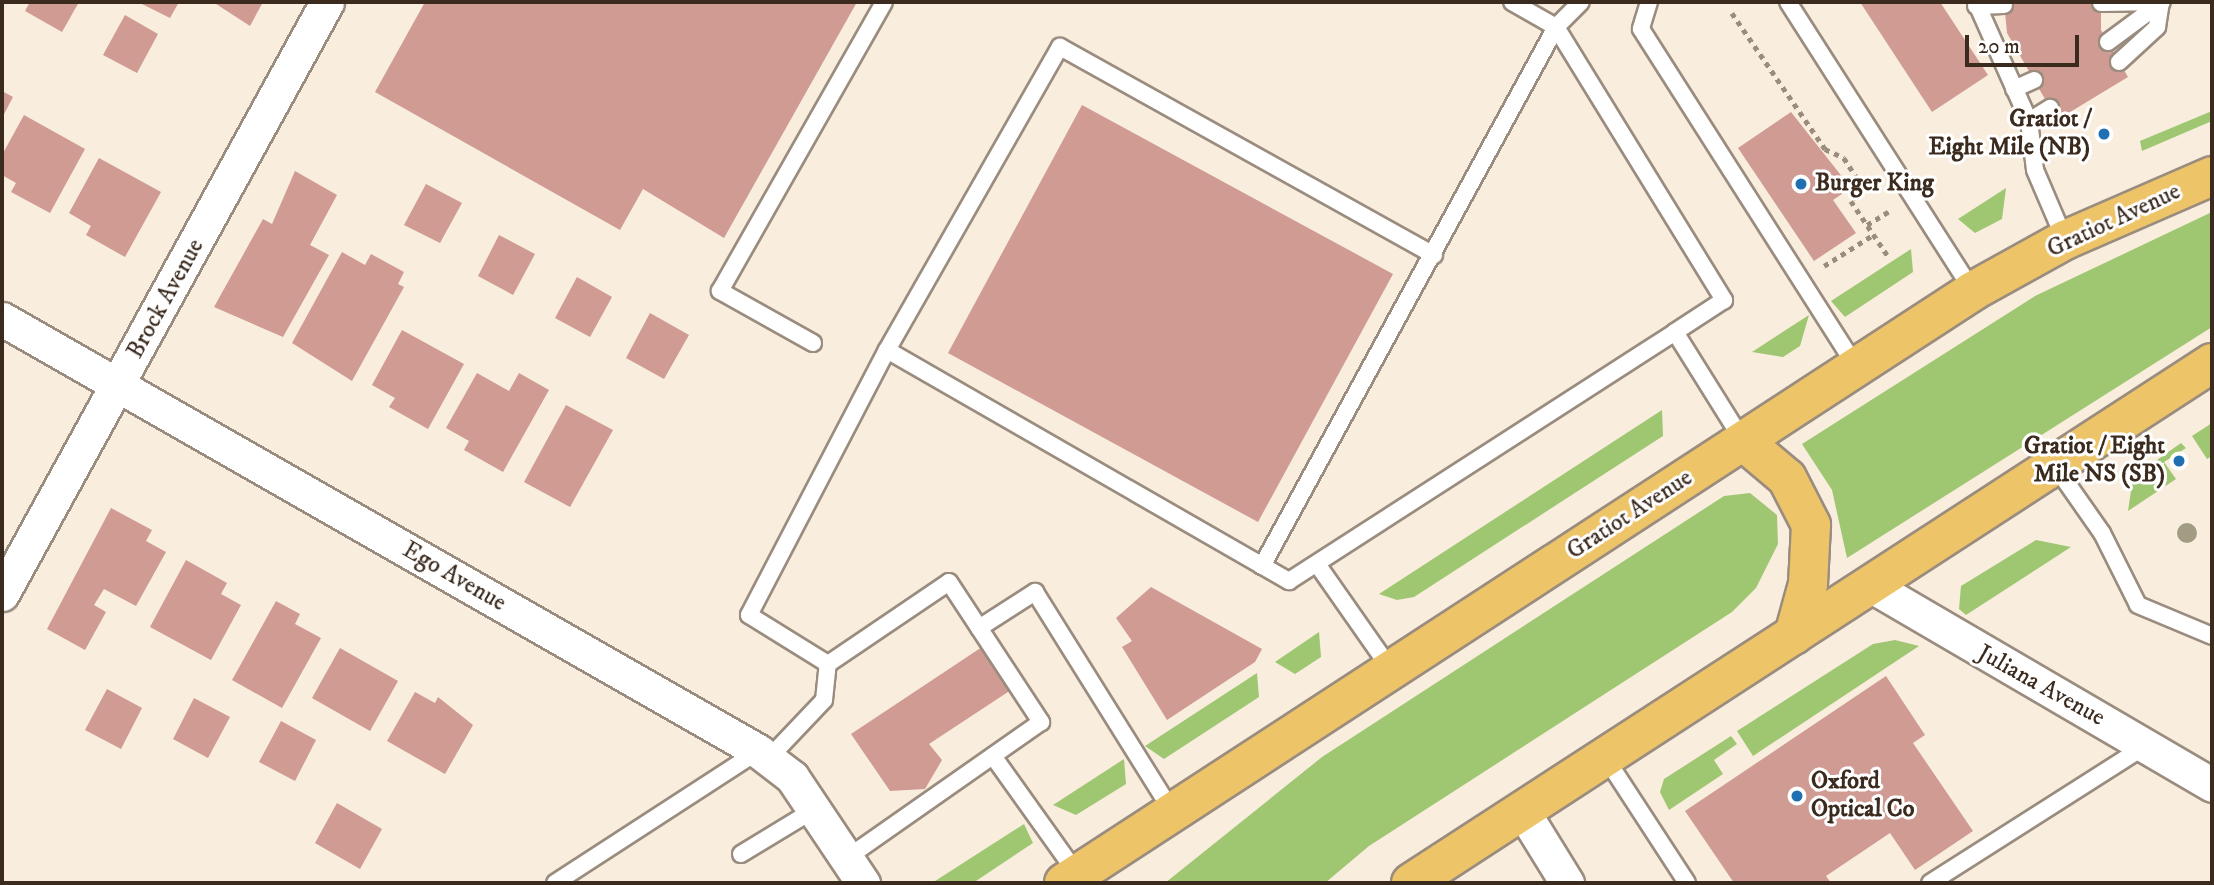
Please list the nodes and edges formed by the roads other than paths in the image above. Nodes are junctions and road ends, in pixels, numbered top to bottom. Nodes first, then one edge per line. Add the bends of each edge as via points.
1 (327, 2) edge
2 (884, 2) edge
3 (1512, 2) edge
4 (1581, 2) edge
5 (1649, 2) edge
6 (1788, 2) edge
7 (2161, 2) edge
8 (1976, 4) edge
9 (2101, 4) edge
10 (2004, 5) dead end
11 (1556, 27) junction
12 (2108, 43) dead end
13 (2119, 62) dead end
14 (2034, 80) dead end
15 (2014, 89) junction
16 (2050, 108) dead end
17 (2029, 121) junction
18 (2212, 176) edge
19 (2065, 240) junction
20 (1434, 255) junction
21 (1973, 291) junction
22 (2, 319) edge
23 (1675, 332) junction
24 (813, 343) dead end
25 (887, 350) junction
26 (2212, 363) edge
27 (1857, 368) junction
28 (118, 386) junction
29 (1743, 441) junction
30 (2055, 466) junction
31 (1317, 564) junction
32 (1262, 566) junction
33 (1870, 585) junction
34 (2, 594) edge
35 (979, 628) junction
36 (1794, 635) junction
37 (2212, 636) edge
38 (828, 664) junction
39 (1392, 671) junction
40 (2147, 745) junction
41 (764, 754) junction
42 (993, 756) junction
43 (1605, 757) junction
44 (2212, 785) edge
45 (815, 809) junction
46 (1522, 810) junction
47 (1173, 813) junction
48 (741, 854) dead end
49 (855, 871) edge
50 (1071, 879) edge
51 (555, 883) edge
52 (1410, 883) edge
53 (1567, 883) edge
54 (1687, 883) edge
55 (1930, 883) edge

1 - 28 street, Brock Avenue
2 - 24 lane via 720,291
3 - 11 lane
4 - 11 lane
5 - 27 lane via 1642,29
6 - 21 lane
7 - 9 lane
7 - 12 lane
7 - 13 lane via 2157,27
8 - 10 lane
8 - 15 lane
11 - 20 lane
11 - 23 lane via 1724,300
14 - 15 lane
15 - 17 lane
16 - 17 lane
17 - 19 lane via 2035,170
18 - 19 main road, Gratiot Avenue
19 - 21 main road, Gratiot Avenue
20 - 25 lane via 1060,47
20 - 32 lane
21 - 27 main road, Gratiot Avenue
22 - 28 street, Ego Avenue
23 - 29 lane
23 - 31 lane
25 - 32 lane
25 - 38 lane via 749,615
26 - 30 main road
27 - 29 main road, Gratiot Avenue
28 - 34 street, Brock Avenue
28 - 41 street, Ego Avenue
29 - 36 main road via 1787,478 1811,525 1808,584
29 - 39 main road, Gratiot Avenue
30 - 33 main road
30 - 37 lane via 2102,533 2138,605
31 - 32 lane via 1289,581
31 - 39 lane
33 - 36 main road
33 - 40 street, Juliana Avenue
35 - 38 lane via 949,582
35 - 42 lane via 1041,722
35 - 47 lane via 1035,592
36 - 43 main road
38 - 41 lane via 824,700
39 - 47 main road, Gratiot Avenue
40 - 44 street, Juliana Avenue
40 - 55 lane
41 - 45 street, Ego Avenue
41 - 51 lane
42 - 49 lane
42 - 50 lane
43 - 46 main road
43 - 54 lane
45 - 48 lane
45 - 49 street, Ego Avenue
46 - 52 main road
46 - 53 street
47 - 50 main road, Gratiot Avenue

